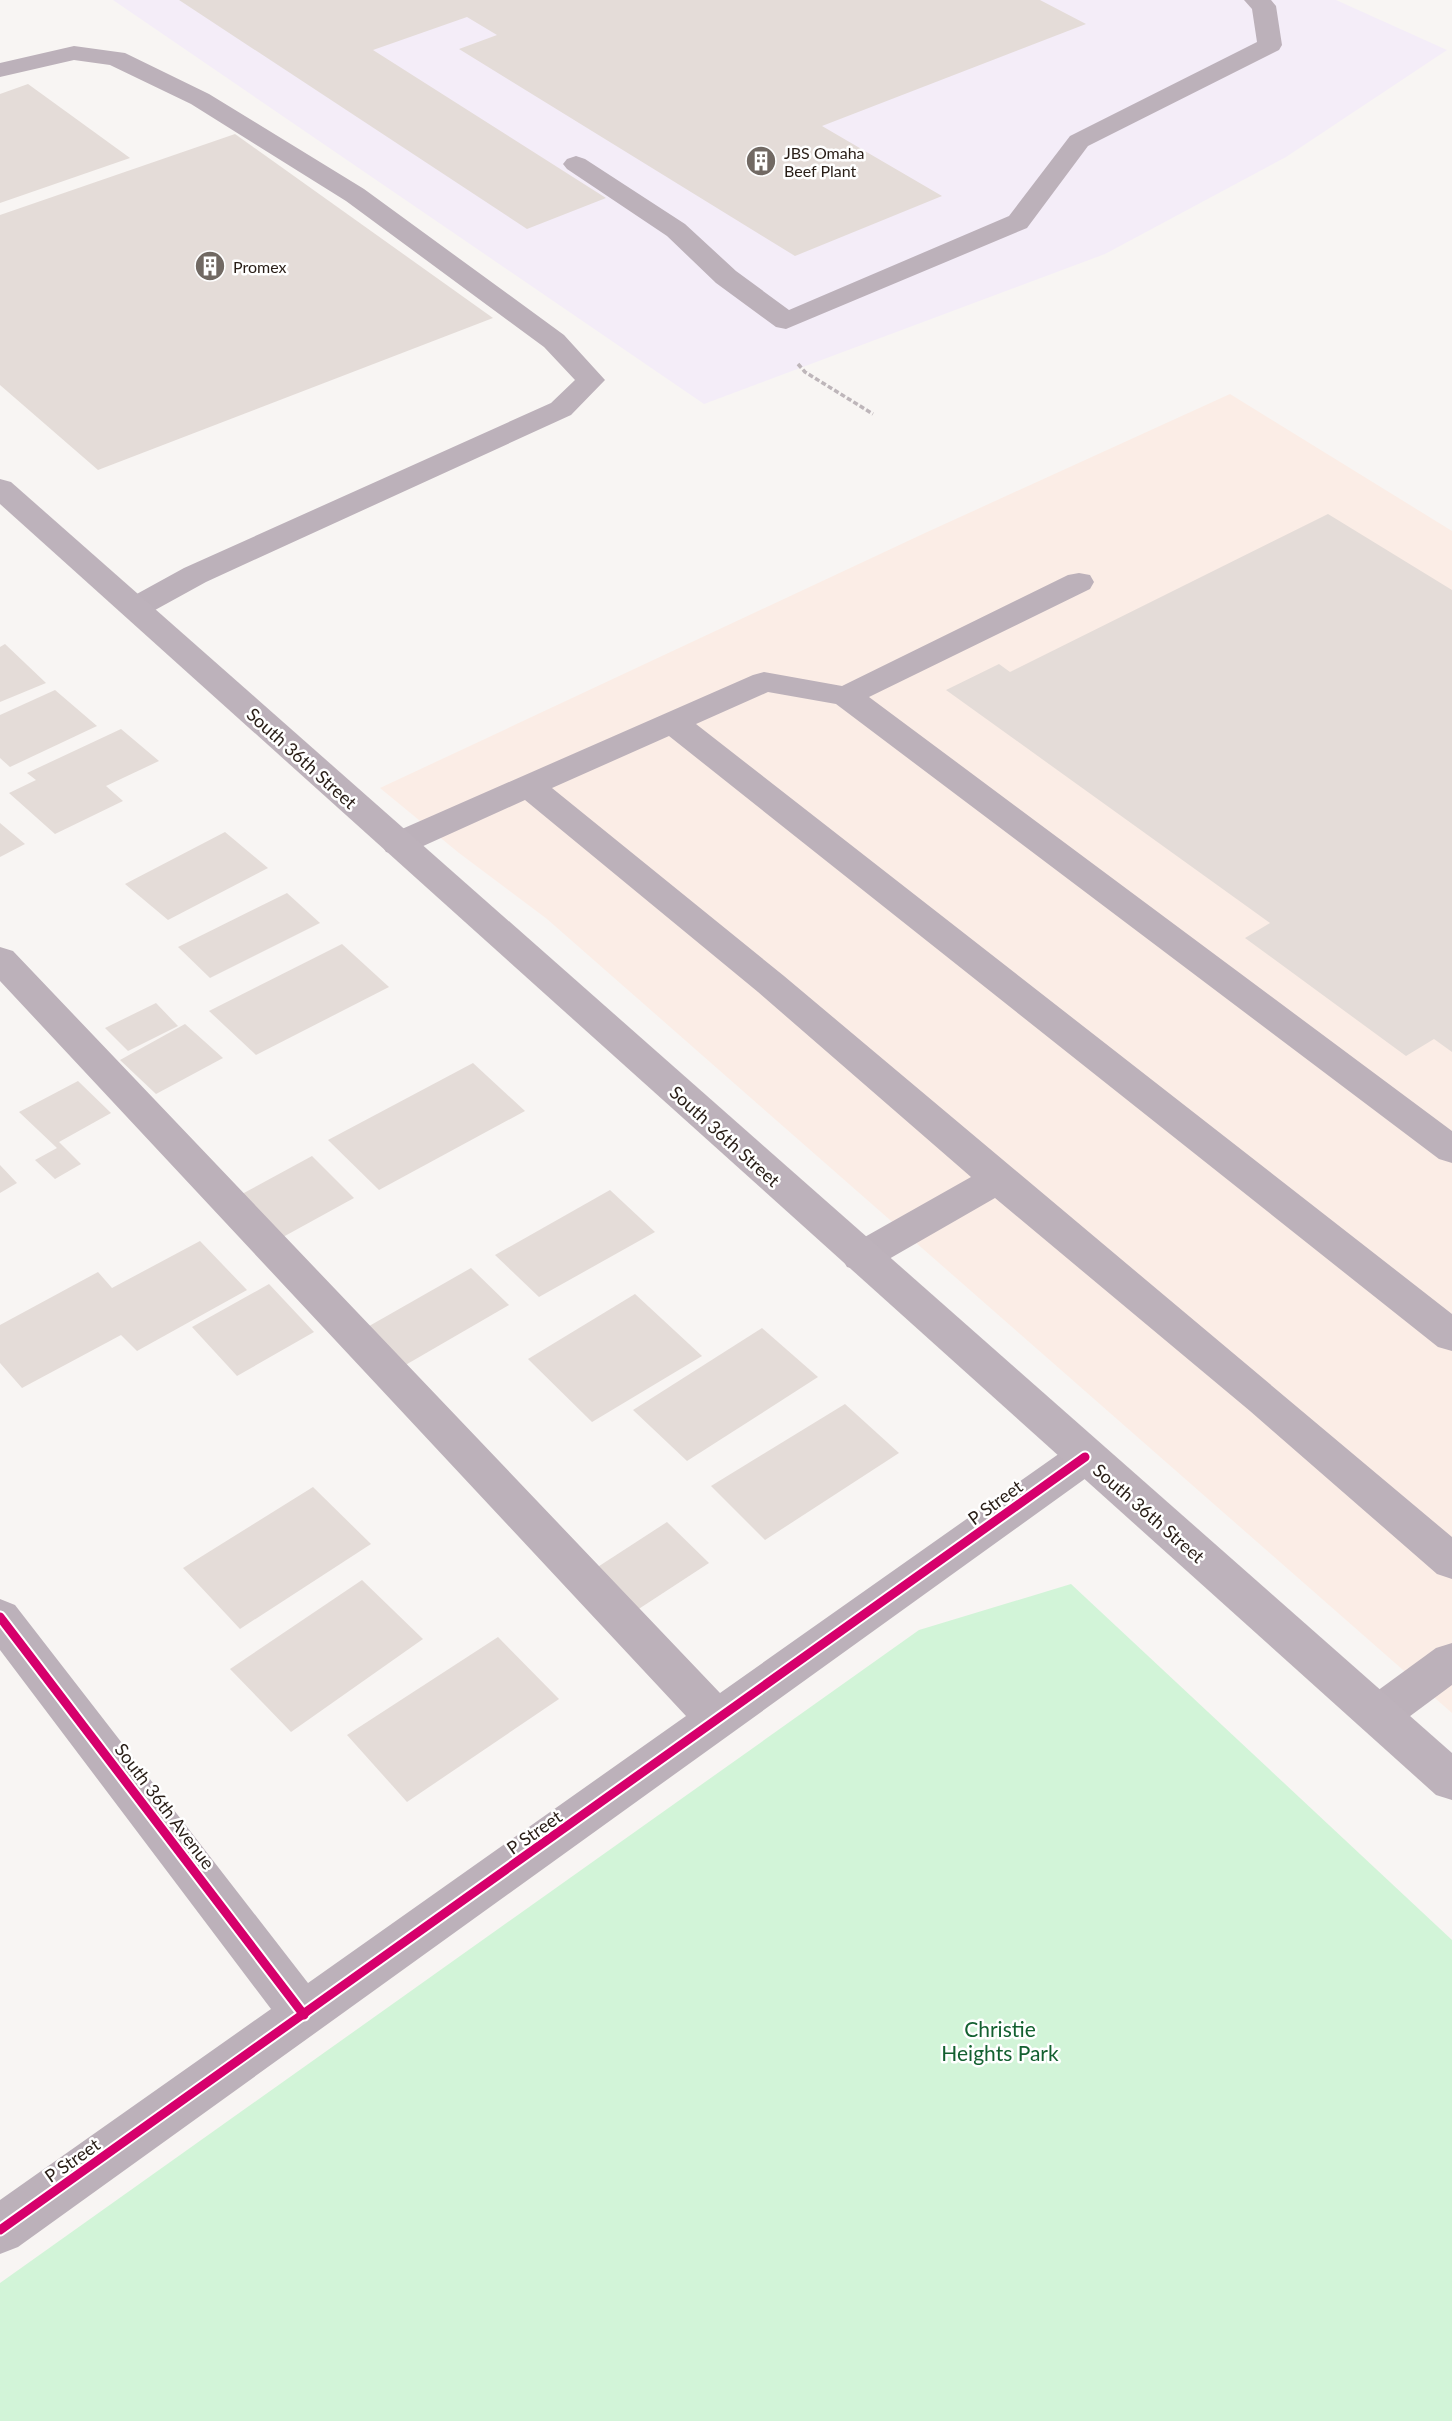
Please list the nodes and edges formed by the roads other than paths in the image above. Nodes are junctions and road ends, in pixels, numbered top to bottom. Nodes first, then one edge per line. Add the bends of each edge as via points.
1 (1255, 0) edge
2 (0, 69) edge
3 (576, 164) dead end
4 (0, 488) edge
5 (1079, 582) dead end
6 (135, 608) junction
7 (846, 696) junction
8 (672, 722) junction
9 (528, 786) junction
10 (398, 844) junction
11 (0, 959) edge
12 (1452, 1150) edge
13 (998, 1179) junction
14 (861, 1257) junction
15 (1452, 1336) edge
16 (1085, 1457) junction
17 (1452, 1562) edge
18 (0, 1616) edge
19 (1452, 1661) edge
20 (1378, 1715) junction
21 (718, 1720) junction
22 (1452, 1781) edge
23 (304, 2015) junction
24 (0, 2230) edge

1 - 3 street via 1265,6 1270,45 1079,141 1018,222 786,321 726,277 676,230
2 - 6 street via 74,53 116,58 200,99 355,195 554,341 591,380 561,409 195,575
4 - 6 main road, South 36th Street
5 - 7 street
6 - 10 main road, South 36th Street
7 - 8 street via 764,682
7 - 12 street
8 - 9 street
8 - 15 street
9 - 10 street
9 - 13 street via 771,984
10 - 14 main road, South 36th Street
11 - 21 street
13 - 14 street
13 - 17 street
14 - 16 main road, South 36th Street
16 - 20 main road, South 36th Street
16 - 21 street, P Street
18 - 23 street, South 36th Avenue
19 - 20 street
20 - 22 main road, South 36th Street
21 - 23 street, P Street
23 - 24 street, P Street

